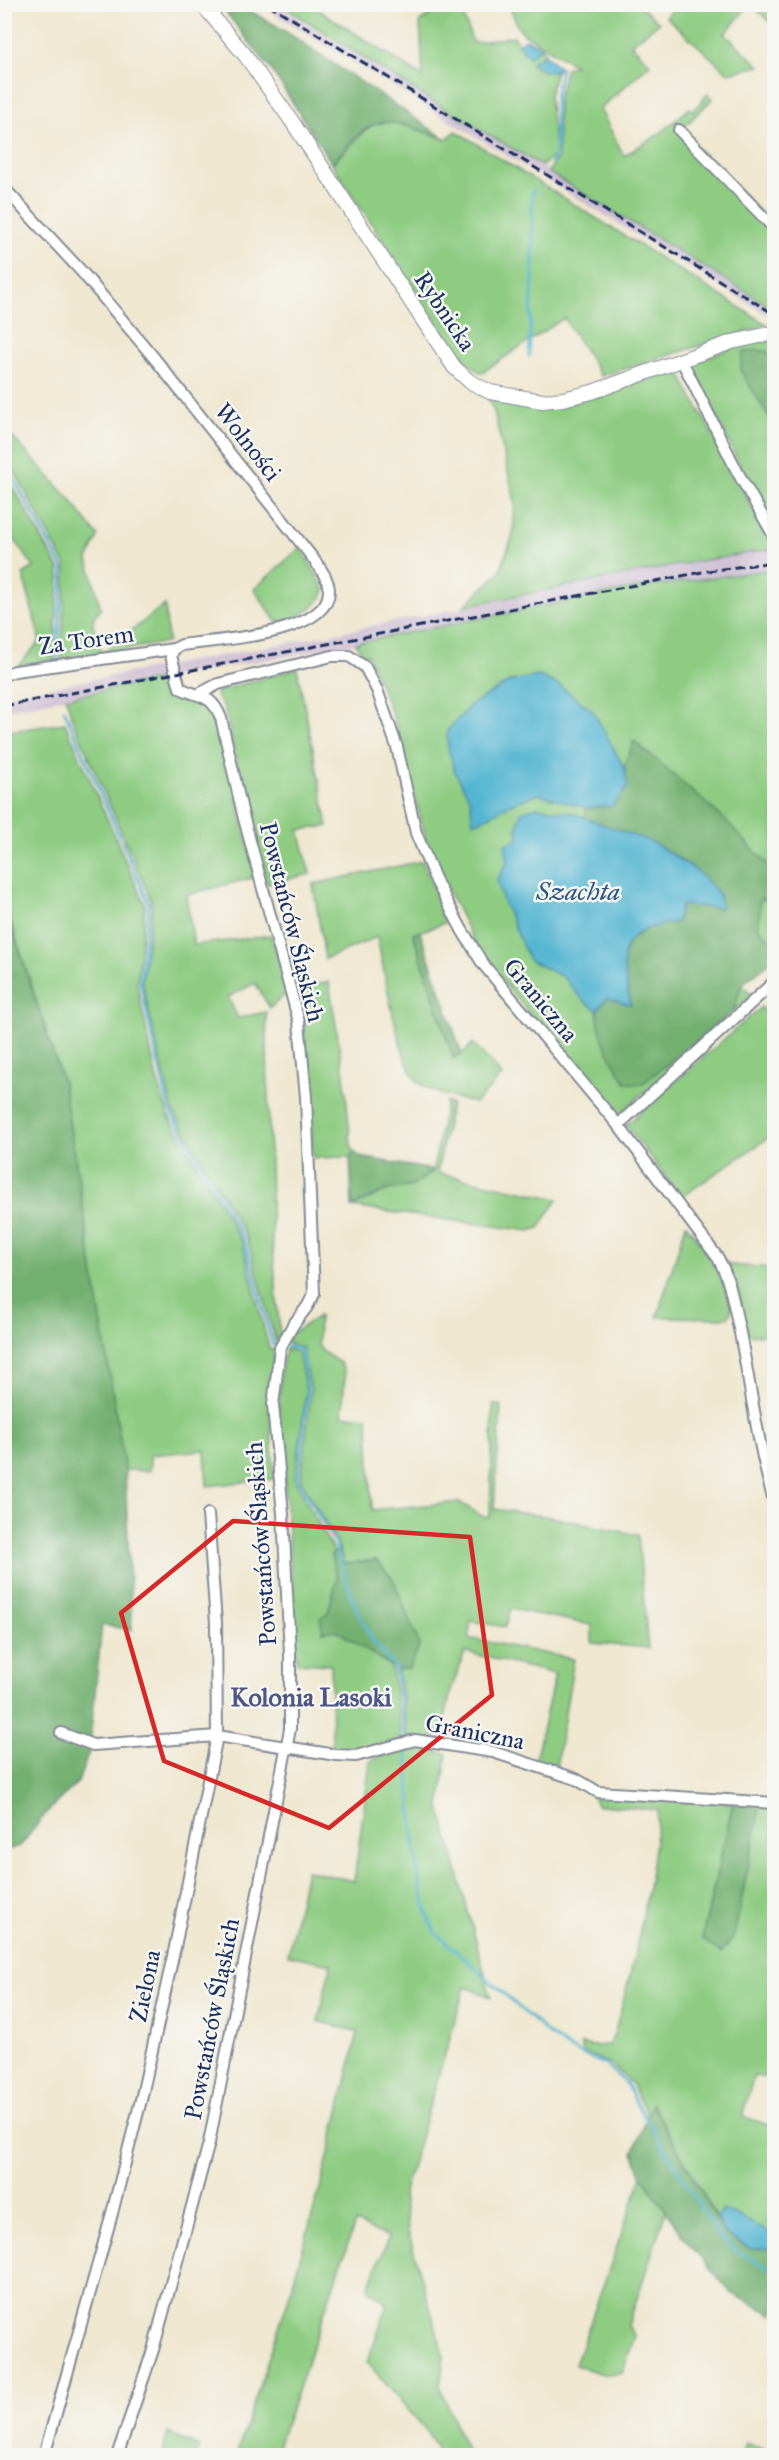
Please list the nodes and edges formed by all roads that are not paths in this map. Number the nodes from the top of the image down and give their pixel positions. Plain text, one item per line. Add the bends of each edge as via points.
1 (202, 4) edge
2 (679, 130) dead end
3 (4, 188) edge
4 (774, 228) edge
5 (774, 333) edge
6 (682, 361) junction
7 (774, 536) edge
8 (172, 652) junction
9 (4, 675) edge
10 (199, 694) junction
11 (774, 981) edge
12 (618, 1125) junction
13 (774, 1501) edge
14 (208, 1515) dead end
15 (61, 1733) dead end
16 (217, 1736) junction
17 (286, 1748) junction
18 (774, 1803) edge
19 (44, 2456) edge
20 (117, 2456) edge

1 - 6 street, Rybnicka via 285,110 453,367 469,381 490,392 563,399
2 - 4 street
3 - 8 street, Wolności via 155,359 327,579 328,597 310,618 271,633 189,644
5 - 6 street, Rybnicka via 732,342
6 - 7 street via 738,474
8 - 9 street, Za Torem
8 - 10 street, Powstańców Śląskich via 180,688
10 - 12 street, Graniczna via 218,684 332,656 349,656 364,667 374,681 397,747 416,833 435,881 462,930 483,964
10 - 17 street, Powstańców Śląskich via 211,699 221,718 252,849 295,1001 306,1097 314,1294 280,1348 273,1405 290,1654 290,1729
11 - 12 street
12 - 13 street, Graniczna via 725,1271
14 - 16 street, Zielona via 216,1623
15 - 16 street, Graniczna via 93,1745
16 - 17 street, Graniczna
16 - 19 street, Zielona via 141,2100
17 - 18 street, Graniczna via 356,1756 415,1740 493,1752 576,1779 598,1792
17 - 20 street, Powstańców Śląskich via 209,2143 153,2350

